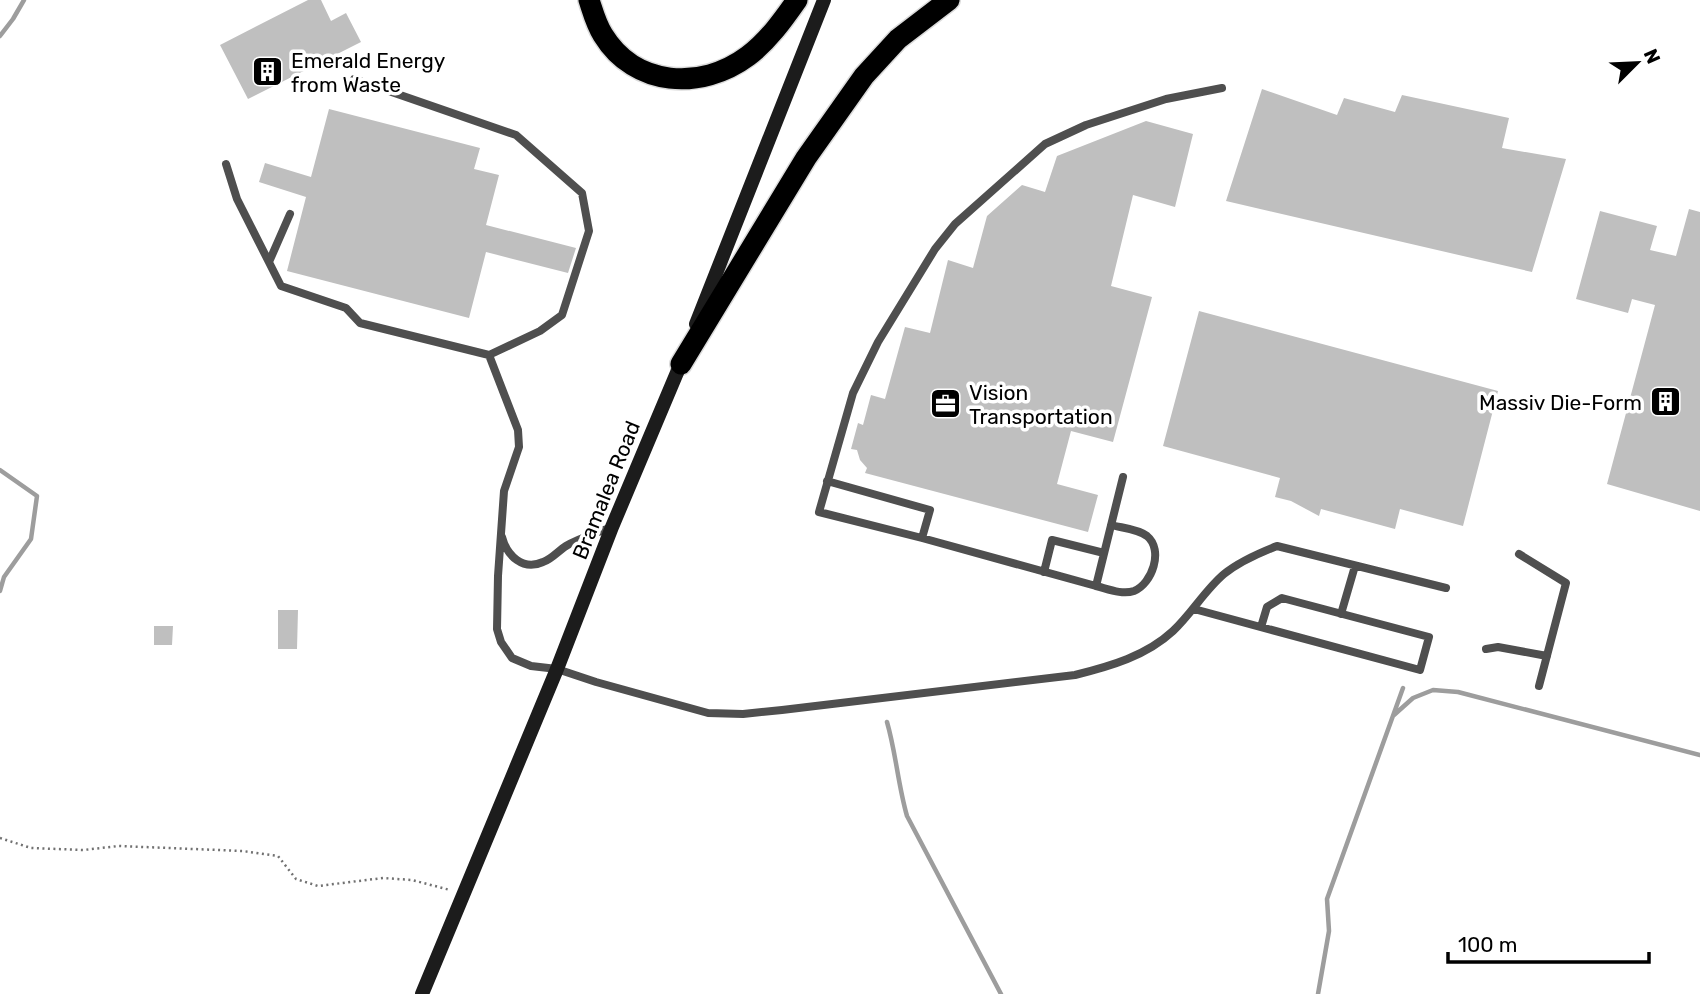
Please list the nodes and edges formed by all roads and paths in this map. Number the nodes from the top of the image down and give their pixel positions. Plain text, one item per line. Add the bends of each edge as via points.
1 (589, 0) edge
2 (797, 0) edge
3 (824, 0) edge
4 (949, 0) edge
5 (354, 79) dead end
6 (1222, 88) dead end
7 (226, 164) dead end
8 (290, 214) dead end
9 (269, 262) junction
10 (489, 355) junction
11 (681, 364) junction
12 (1124, 477) dead end
13 (827, 481) junction
14 (1111, 525) junction
15 (612, 527) junction
16 (501, 528) junction
17 (922, 538) junction
18 (1104, 553) junction
19 (1518, 554) dead end
20 (1355, 566) junction
21 (1044, 572) junction
22 (1096, 586) junction
23 (1446, 588) dead end
24 (1194, 609) junction
25 (1341, 614) junction
26 (1261, 627) junction
27 (1486, 649) dead end
28 (1547, 656) junction
29 (557, 669) junction
30 (1539, 686) dead end
31 (0, 838) edge
32 (464, 893) junction
33 (422, 994) edge

1 - 2 highway via 602,34 614,51 637,69 692,79 747,58
3 - 11 main road, Bramalea Road
4 - 11 highway via 898,39 864,76 806,158
5 - 10 lane via 516,135 582,193 589,231 562,315
6 - 13 lane via 1166,99 1086,125 1045,144 955,224 935,248 878,342 853,393
7 - 9 lane via 237,198
8 - 9 lane
9 - 10 lane via 281,286 346,308 360,323
10 - 16 lane via 520,438 504,491
11 - 15 main road, Bramalea Road
12 - 14 lane
13 - 17 lane via 930,509
13 - 17 lane via 819,512
14 - 18 lane
14 - 22 lane via 1145,534 1156,554 1153,568 1135,590 1118,592
15 - 16 lane via 566,546 536,565 510,555
15 - 29 main road, Bramalea Road
16 - 29 lane via 497,629 501,642 512,658
17 - 21 lane
18 - 21 lane via 1052,540
18 - 22 lane
19 - 28 lane via 1566,583
20 - 23 lane
20 - 24 lane via 1278,546 1224,574
20 - 25 lane
21 - 22 lane
24 - 26 lane
24 - 29 lane via 1151,647 1122,663 1075,675 743,714 708,713
25 - 26 lane via 1282,598 1267,607
25 - 26 lane via 1429,637 1420,670
27 - 28 lane
28 - 30 lane
29 - 32 main road, Bramalea Road
31 - 32 path via 31,848 243,850 278,856 296,880 318,886 383,878
32 - 33 main road, Bramalea Road

